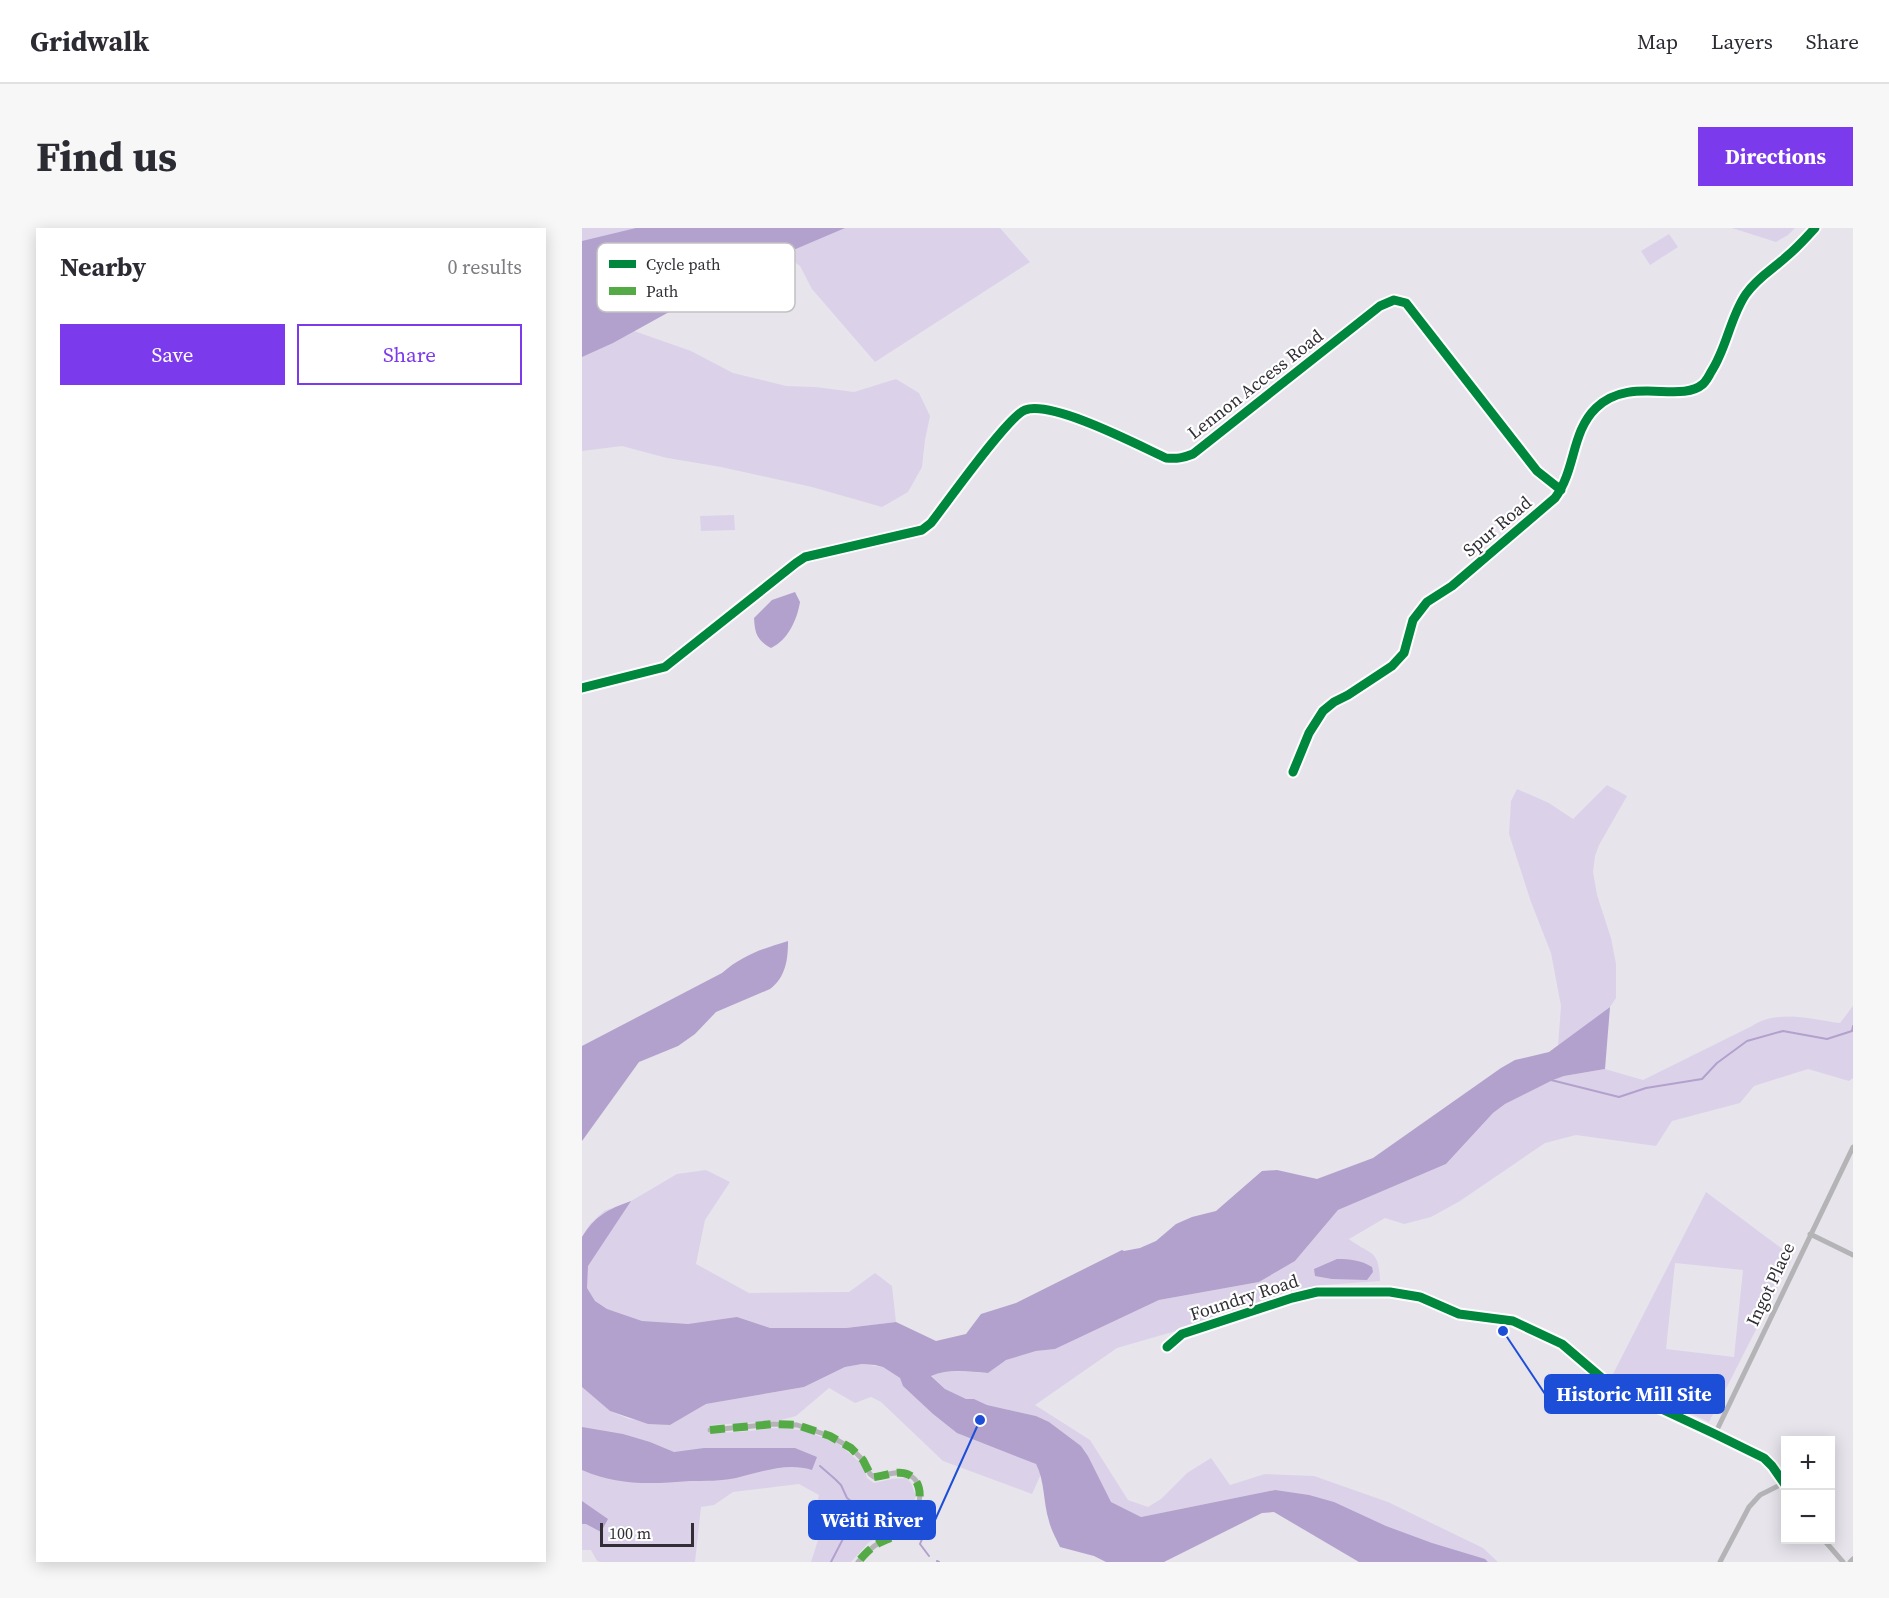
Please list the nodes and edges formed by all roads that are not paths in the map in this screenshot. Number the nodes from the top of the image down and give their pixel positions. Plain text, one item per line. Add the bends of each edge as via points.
1 (1815, 228) edge
2 (1561, 490) junction
3 (582, 688) edge
4 (1293, 772) dead end
5 (1853, 1147) edge
6 (1810, 1234) junction
7 (1853, 1255) edge
8 (1167, 1347) dead end
9 (710, 1430) dead end
10 (1715, 1434) junction
11 (1781, 1478) edge
12 (1781, 1486) edge
13 (1828, 1544) edge
14 (858, 1562) edge
15 (1720, 1562) edge
16 (1843, 1562) edge

1 - 2 street, Spur Road via 1762,274 1745,295 1722,352 1703,384 1688,391 1622,392 1594,409 1578,434
2 - 3 street, Lennon Access Road via 1537,471 1406,303 1394,300 1380,306 1185,457 1167,458 1050,410 1026,409 1014,417 922,530 805,557 665,667
2 - 4 street, Spur Road via 1452,586 1427,602 1413,620 1404,653 1392,666 1323,711
5 - 6 street, Ingot Place
6 - 7 street
6 - 10 street, Ingot Place
8 - 10 street, Foundry Road via 1182,1334 1317,1292 1404,1293 1459,1314 1513,1321 1562,1344 1610,1385
9 - 14 street via 797,1425 851,1448 874,1477 905,1472 912,1477 920,1499 908,1528 876,1544
10 - 11 street, Foundry Road via 1764,1458
12 - 15 street via 1760,1495 1749,1507
13 - 16 street

